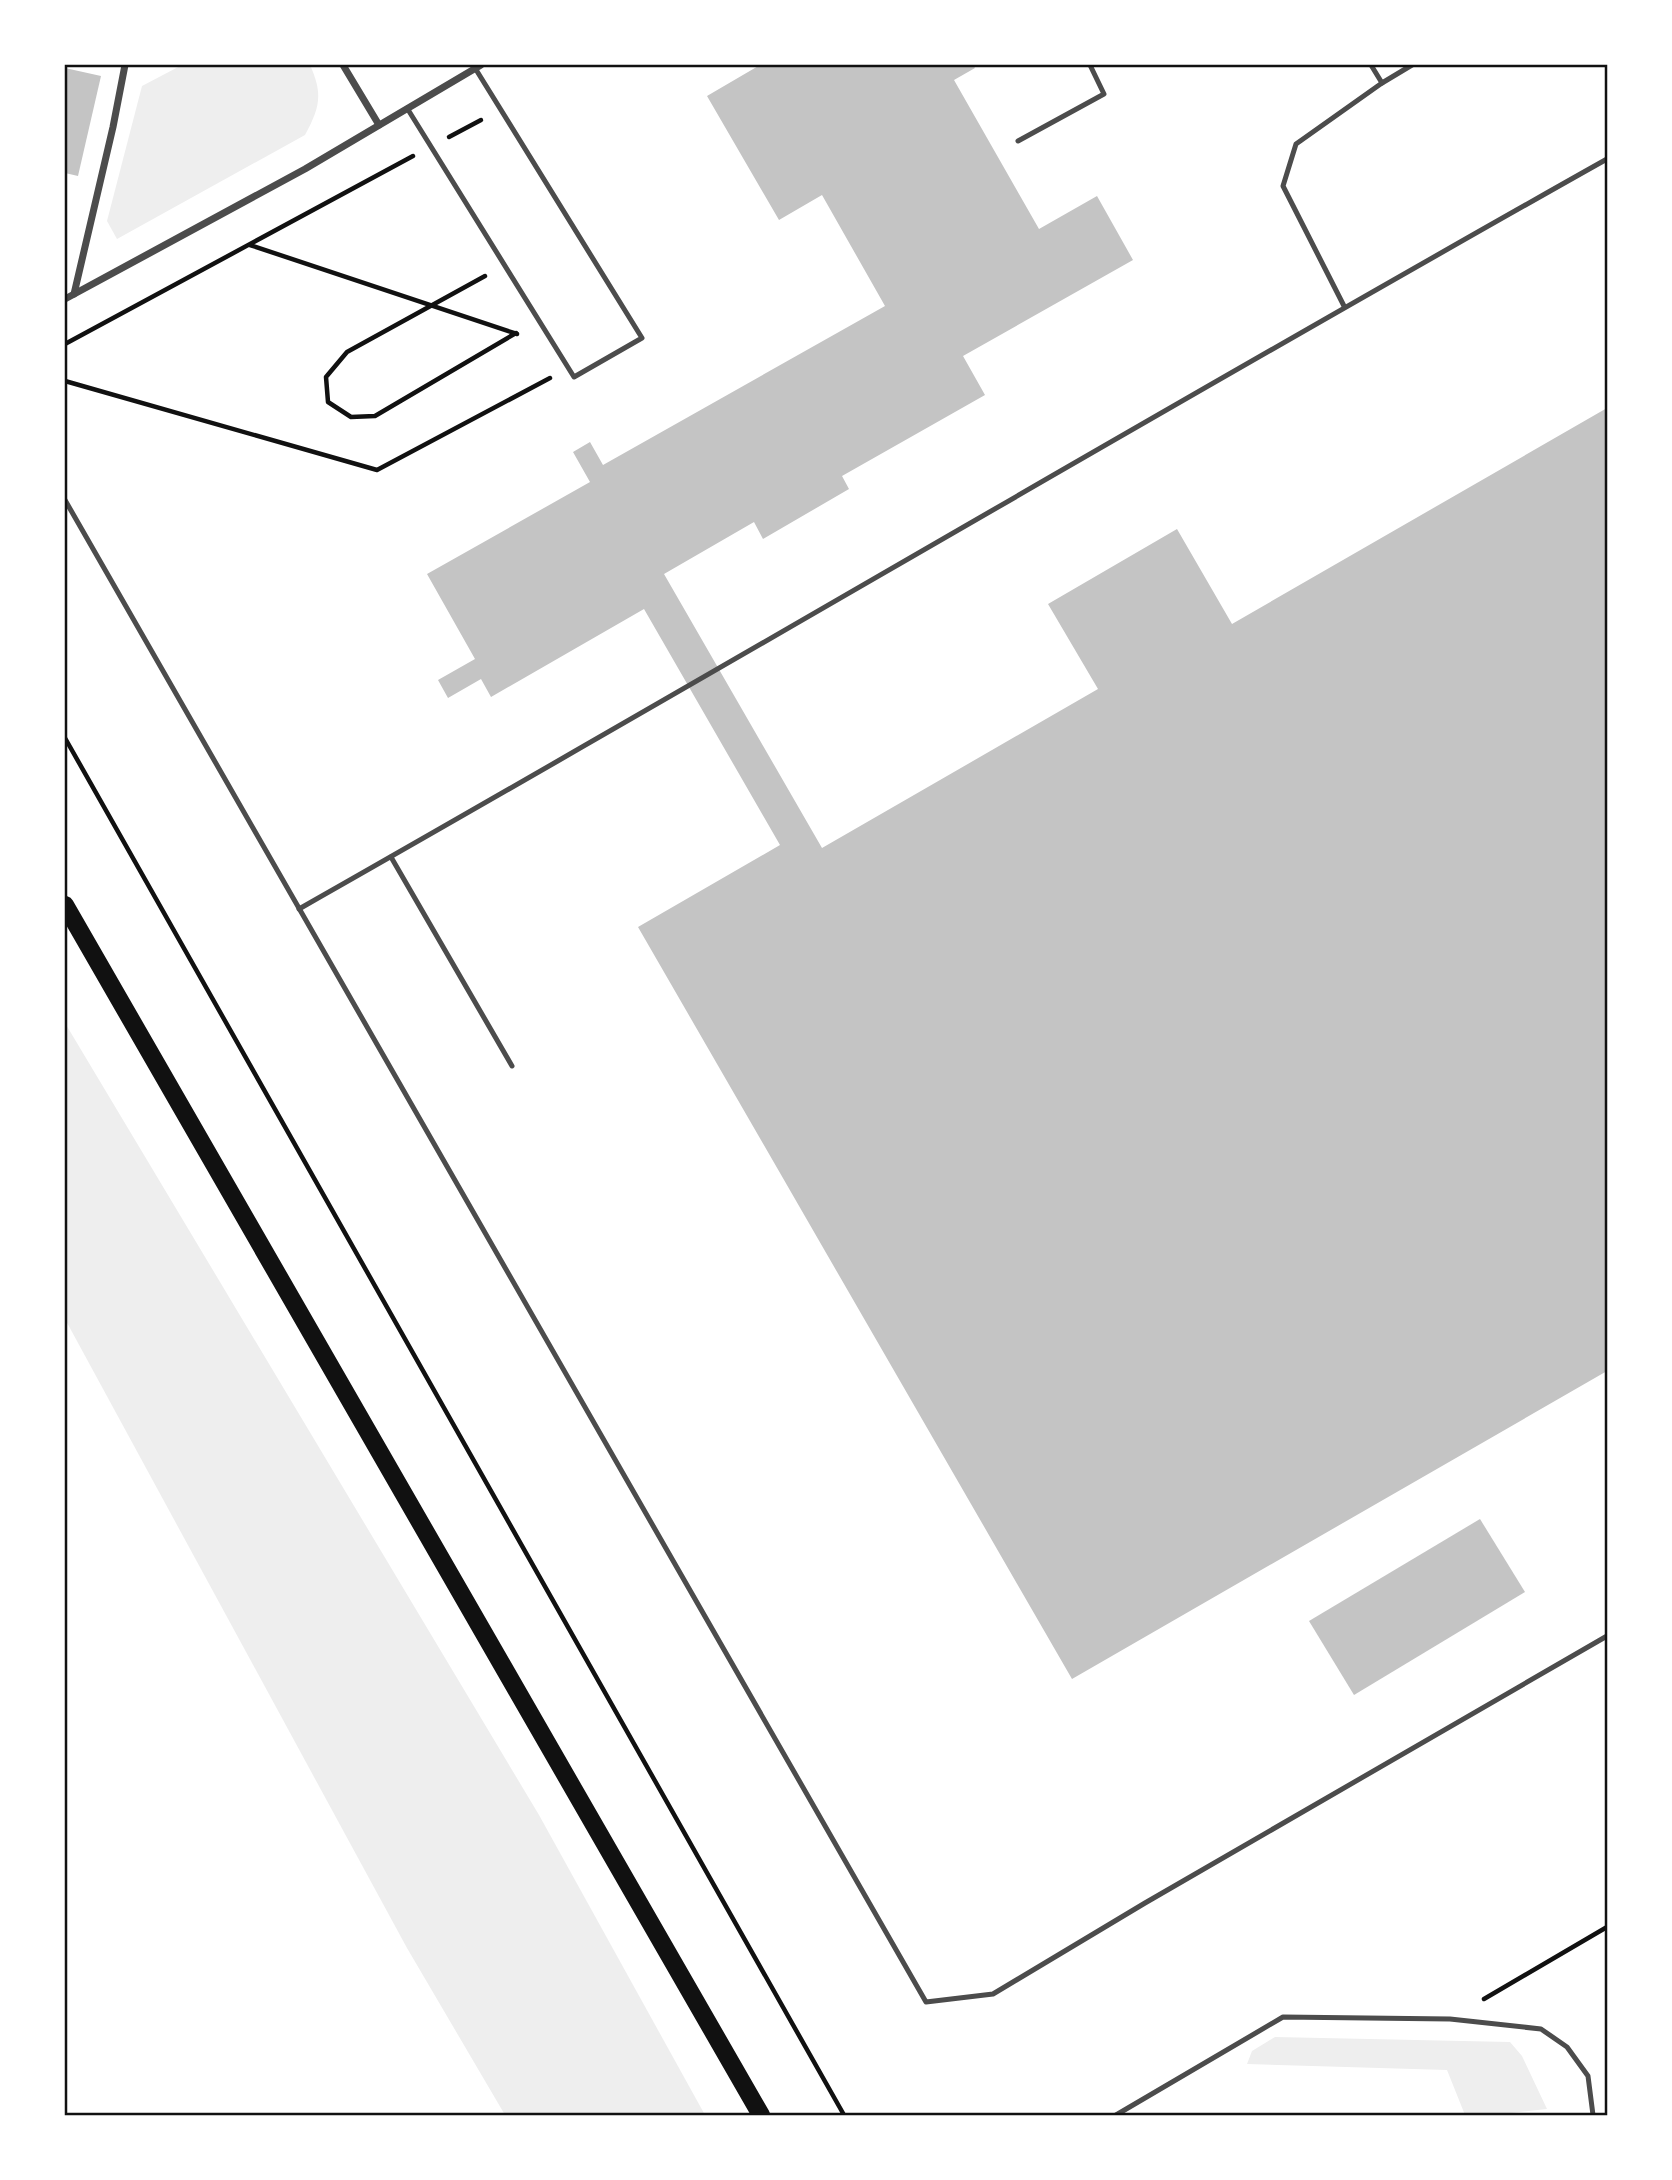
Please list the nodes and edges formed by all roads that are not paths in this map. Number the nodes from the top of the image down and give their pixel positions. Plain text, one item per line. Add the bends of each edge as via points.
1 (125, 65) edge
2 (343, 65) edge
3 (1090, 65) edge
4 (1371, 65) edge
5 (1412, 65) edge
6 (478, 66) edge
7 (1382, 83) junction
8 (407, 108) junction
9 (379, 125) junction
10 (1018, 141) dead end
11 (1607, 159) edge
12 (74, 294) junction
13 (65, 299) edge
14 (1344, 306) junction
15 (65, 499) edge
16 (390, 857) junction
17 (65, 905) edge
18 (299, 909) junction
19 (512, 1066) dead end
20 (1607, 1636) edge
21 (761, 2115) edge
22 (1116, 2115) edge
23 (1593, 2115) edge

1 - 12 street
2 - 9 street
3 - 10 lane via 1104,94
4 - 7 lane
5 - 7 lane
6 - 8 street
6 - 8 lane via 500,110 642,338 574,377
7 - 14 lane via 1296,144 1283,186
8 - 9 street
9 - 12 street
11 - 14 lane
12 - 13 street
14 - 16 lane
15 - 18 lane
16 - 18 lane
16 - 19 lane
17 - 21 main road
18 - 20 lane via 926,2002 993,1994
22 - 23 lane via 1283,2017 1450,2019 1541,2029 1567,2047 1588,2076

